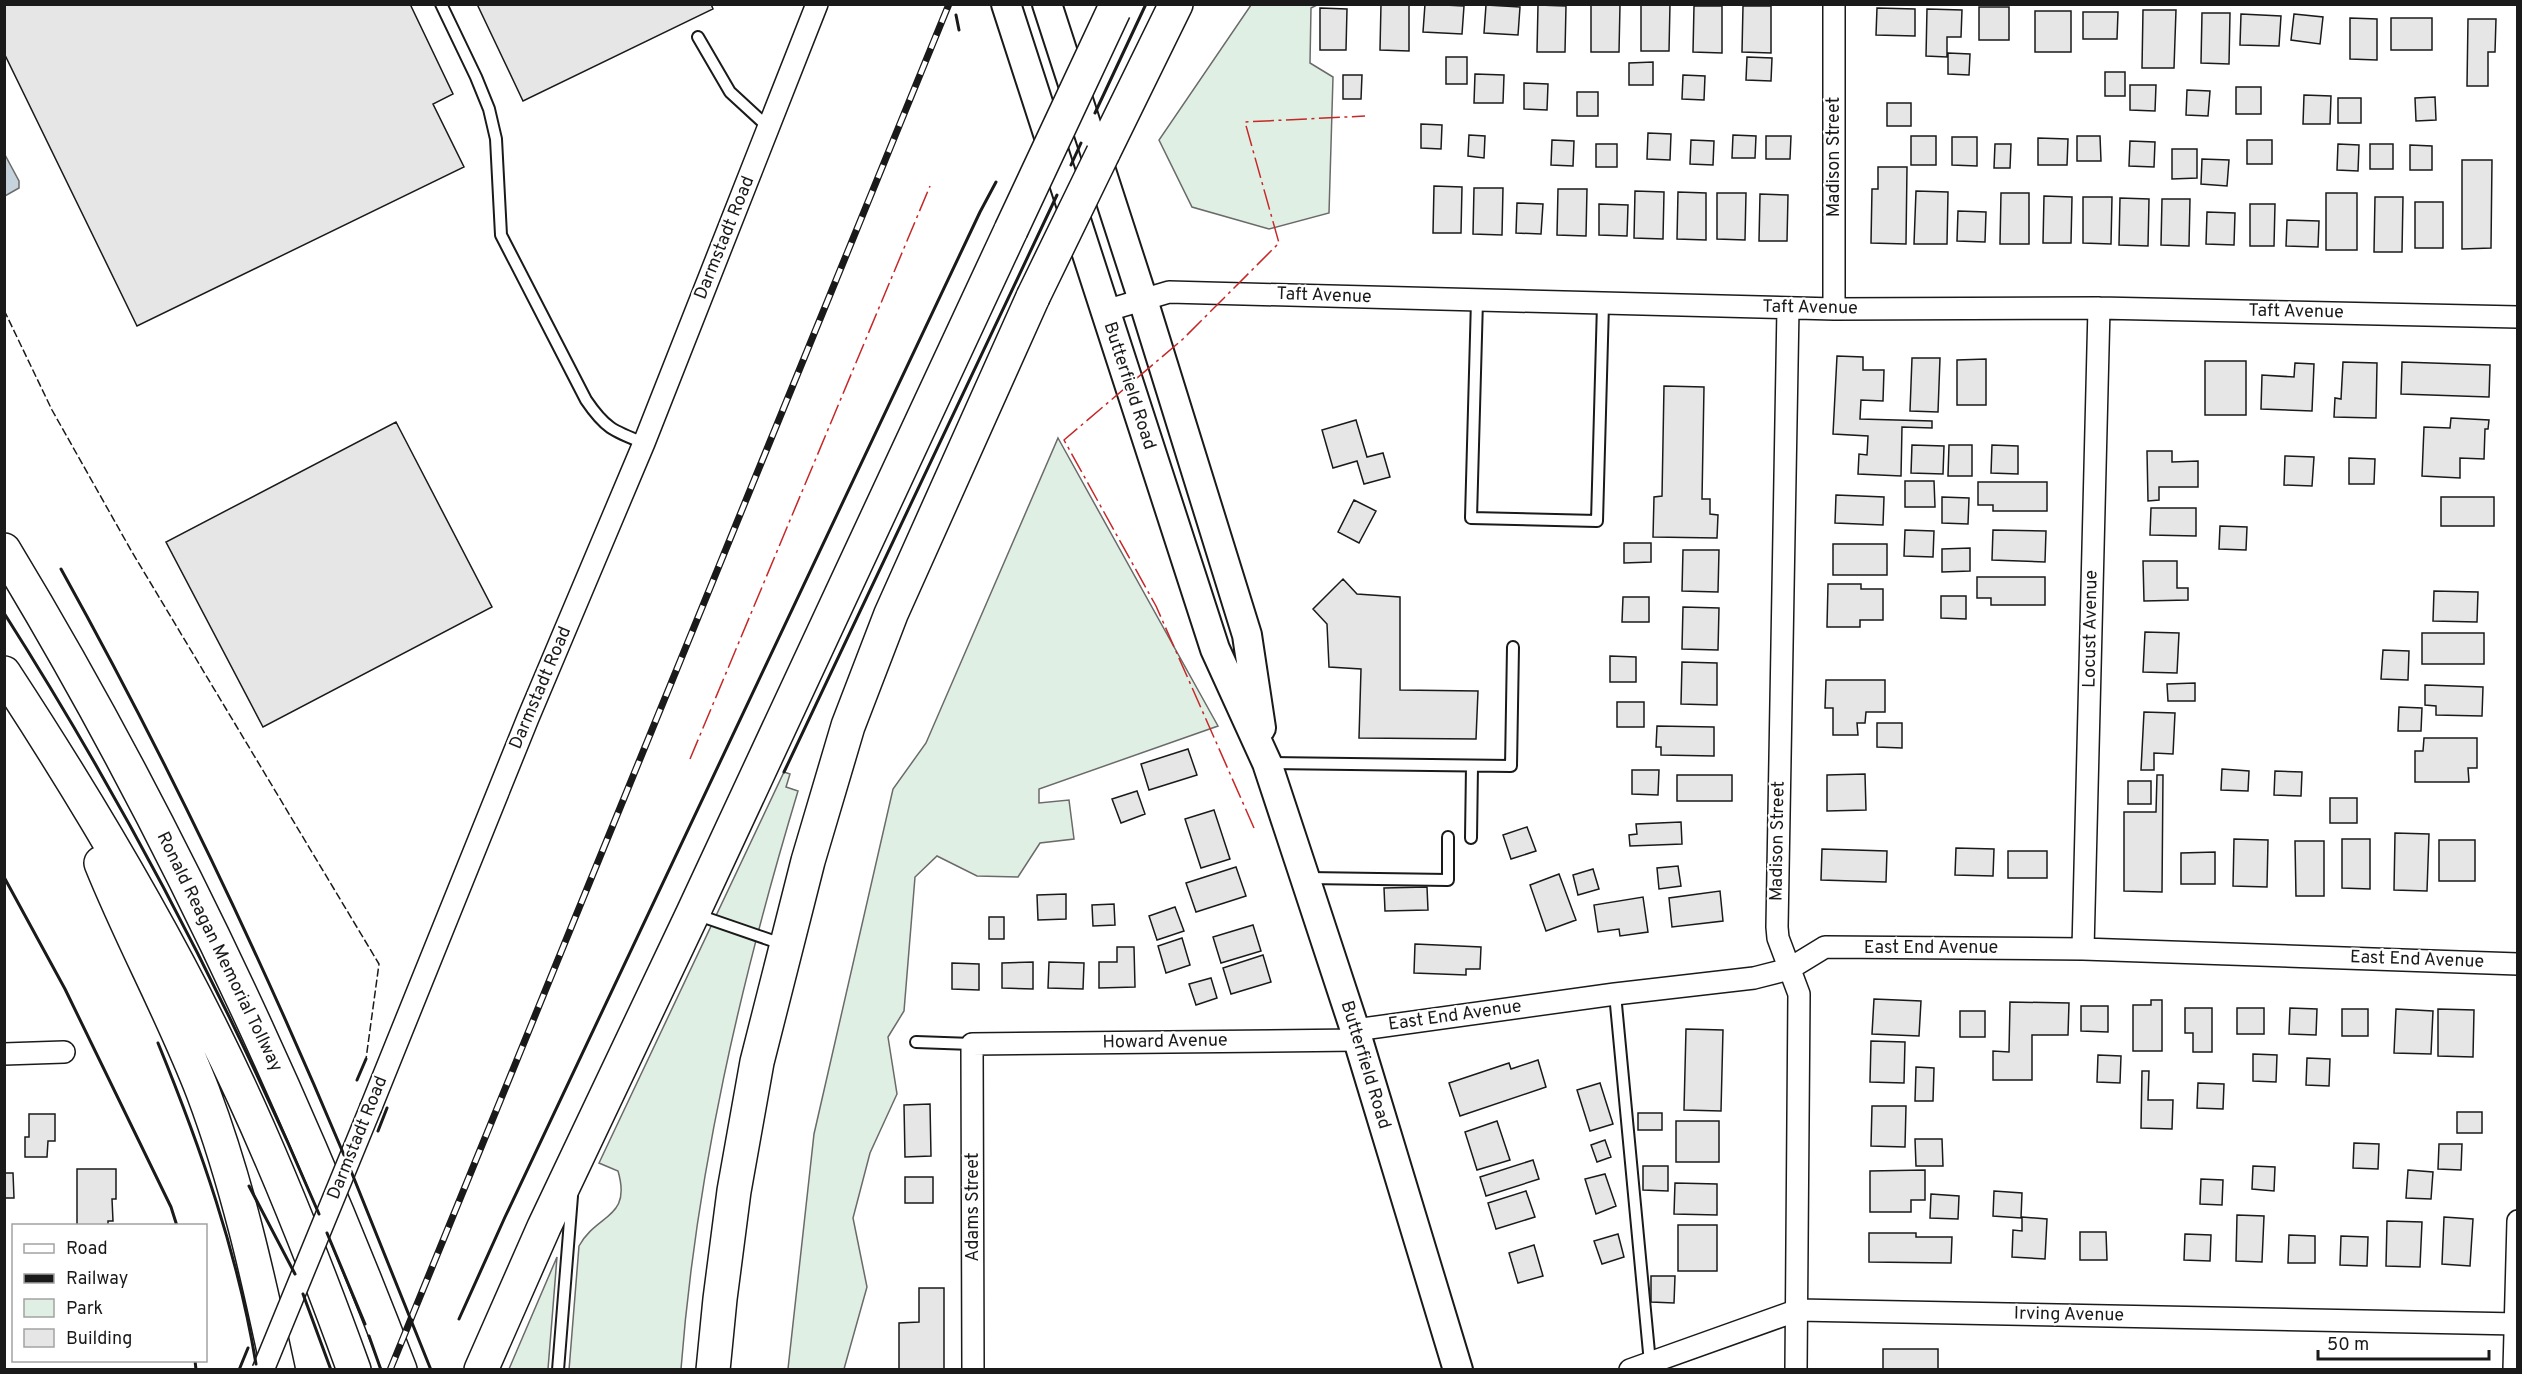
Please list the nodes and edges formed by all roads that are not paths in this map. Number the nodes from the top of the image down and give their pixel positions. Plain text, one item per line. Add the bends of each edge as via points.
1 (441, 4) edge
2 (817, 4) edge
3 (1006, 4) edge
4 (1047, 4) edge
5 (1176, 4) edge
6 (1834, 4) edge
7 (1116, 7) edge
8 (698, 37) dead end
9 (768, 128) junction
10 (1143, 300) junction
11 (1477, 300) junction
12 (1603, 303) junction
13 (1788, 308) junction
14 (1834, 309) junction
15 (2099, 309) junction
16 (1105, 311) junction
17 (2517, 317) edge
18 (644, 443) junction
19 (4, 550) edge
20 (1513, 647) dead end
21 (4, 673) edge
22 (56, 753) junction
23 (1266, 763) junction
24 (1472, 766) junction
25 (1448, 837) dead end
26 (1471, 838) dead end
27 (1305, 878) junction
28 (693, 913) junction
29 (785, 945) junction
30 (2083, 949) junction
31 (2517, 964) edge
32 (1790, 969) junction
33 (1615, 994) junction
34 (1356, 1035) junction
35 (915, 1042) dead end
36 (972, 1044) junction
37 (64, 1052) dead end
38 (4, 1054) edge
39 (574, 1162) junction
40 (2517, 1221) edge
41 (1798, 1310) junction
42 (2516, 1324) edge
43 (1640, 1366) edge
44 (262, 1370) edge
45 (278, 1370) edge
46 (354, 1370) edge
47 (400, 1370) edge
48 (481, 1370) edge
49 (558, 1370) edge
50 (713, 1370) edge
51 (973, 1370) edge
52 (1458, 1370) edge
53 (1796, 1370) edge
54 (2514, 1370) edge

1 - 18 lane via 489,109 496,139 501,235 591,408 602,423
2 - 9 street, Darmstadt Road
3 - 16 main road, Butterfield Road
4 - 10 main road, Butterfield Road
5 - 29 highway, bridge via 1033,297 923,540 844,738
6 - 14 street, Madison Street
7 - 28 highway, bridge
8 - 9 lane via 730,93
9 - 18 street, Darmstadt Road
10 - 11 street, Taft Avenue via 1169,292
10 - 16 street, Taft Avenue
10 - 23 main road, Butterfield Road via 1247,635
11 - 12 street, Taft Avenue
11 - 12 lane via 1471,518 1533,520 1597,521
12 - 13 street, Taft Avenue
13 - 14 street, Taft Avenue
13 - 32 street, Madison Street via 1777,927
14 - 15 street, Taft Avenue
15 - 17 street, Taft Avenue
15 - 30 street, Locust Avenue
16 - 23 main road, Butterfield Road via 1215,649
18 - 44 street, Darmstadt Road, bridge
19 - 47 highway, Ronald Reagan Memorial Tollway via 138,784 221,951 314,1154
20 - 24 lane via 1511,766
21 - 22 highway
22 - 45 highway via 203,1093 240,1212
22 - 46 highway via 129,873 213,1031 305,1238
23 - 24 lane
23 - 27 main road, Butterfield Road
24 - 26 lane
25 - 27 lane via 1448,880
27 - 34 main road, Butterfield Road
28 - 29 lane
28 - 39 highway
29 - 50 highway via 757,1062 734,1191
30 - 31 street, East End Avenue
30 - 32 street, East End Avenue via 1825,947
32 - 33 street, East End Avenue via 1754,978
32 - 41 street, Madison Street via 1799,994
33 - 34 street, East End Avenue
33 - 43 lane
34 - 36 street, Howard Avenue
34 - 52 main road, Butterfield Road
35 - 36 lane
36 - 51 street, Adams Street
37 - 38 street
39 - 48 highway
39 - 49 lane
40 - 42 street
41 - 42 street, Irving Avenue
41 - 43 street, Irving Avenue
41 - 53 street, Madison Street
42 - 54 street

